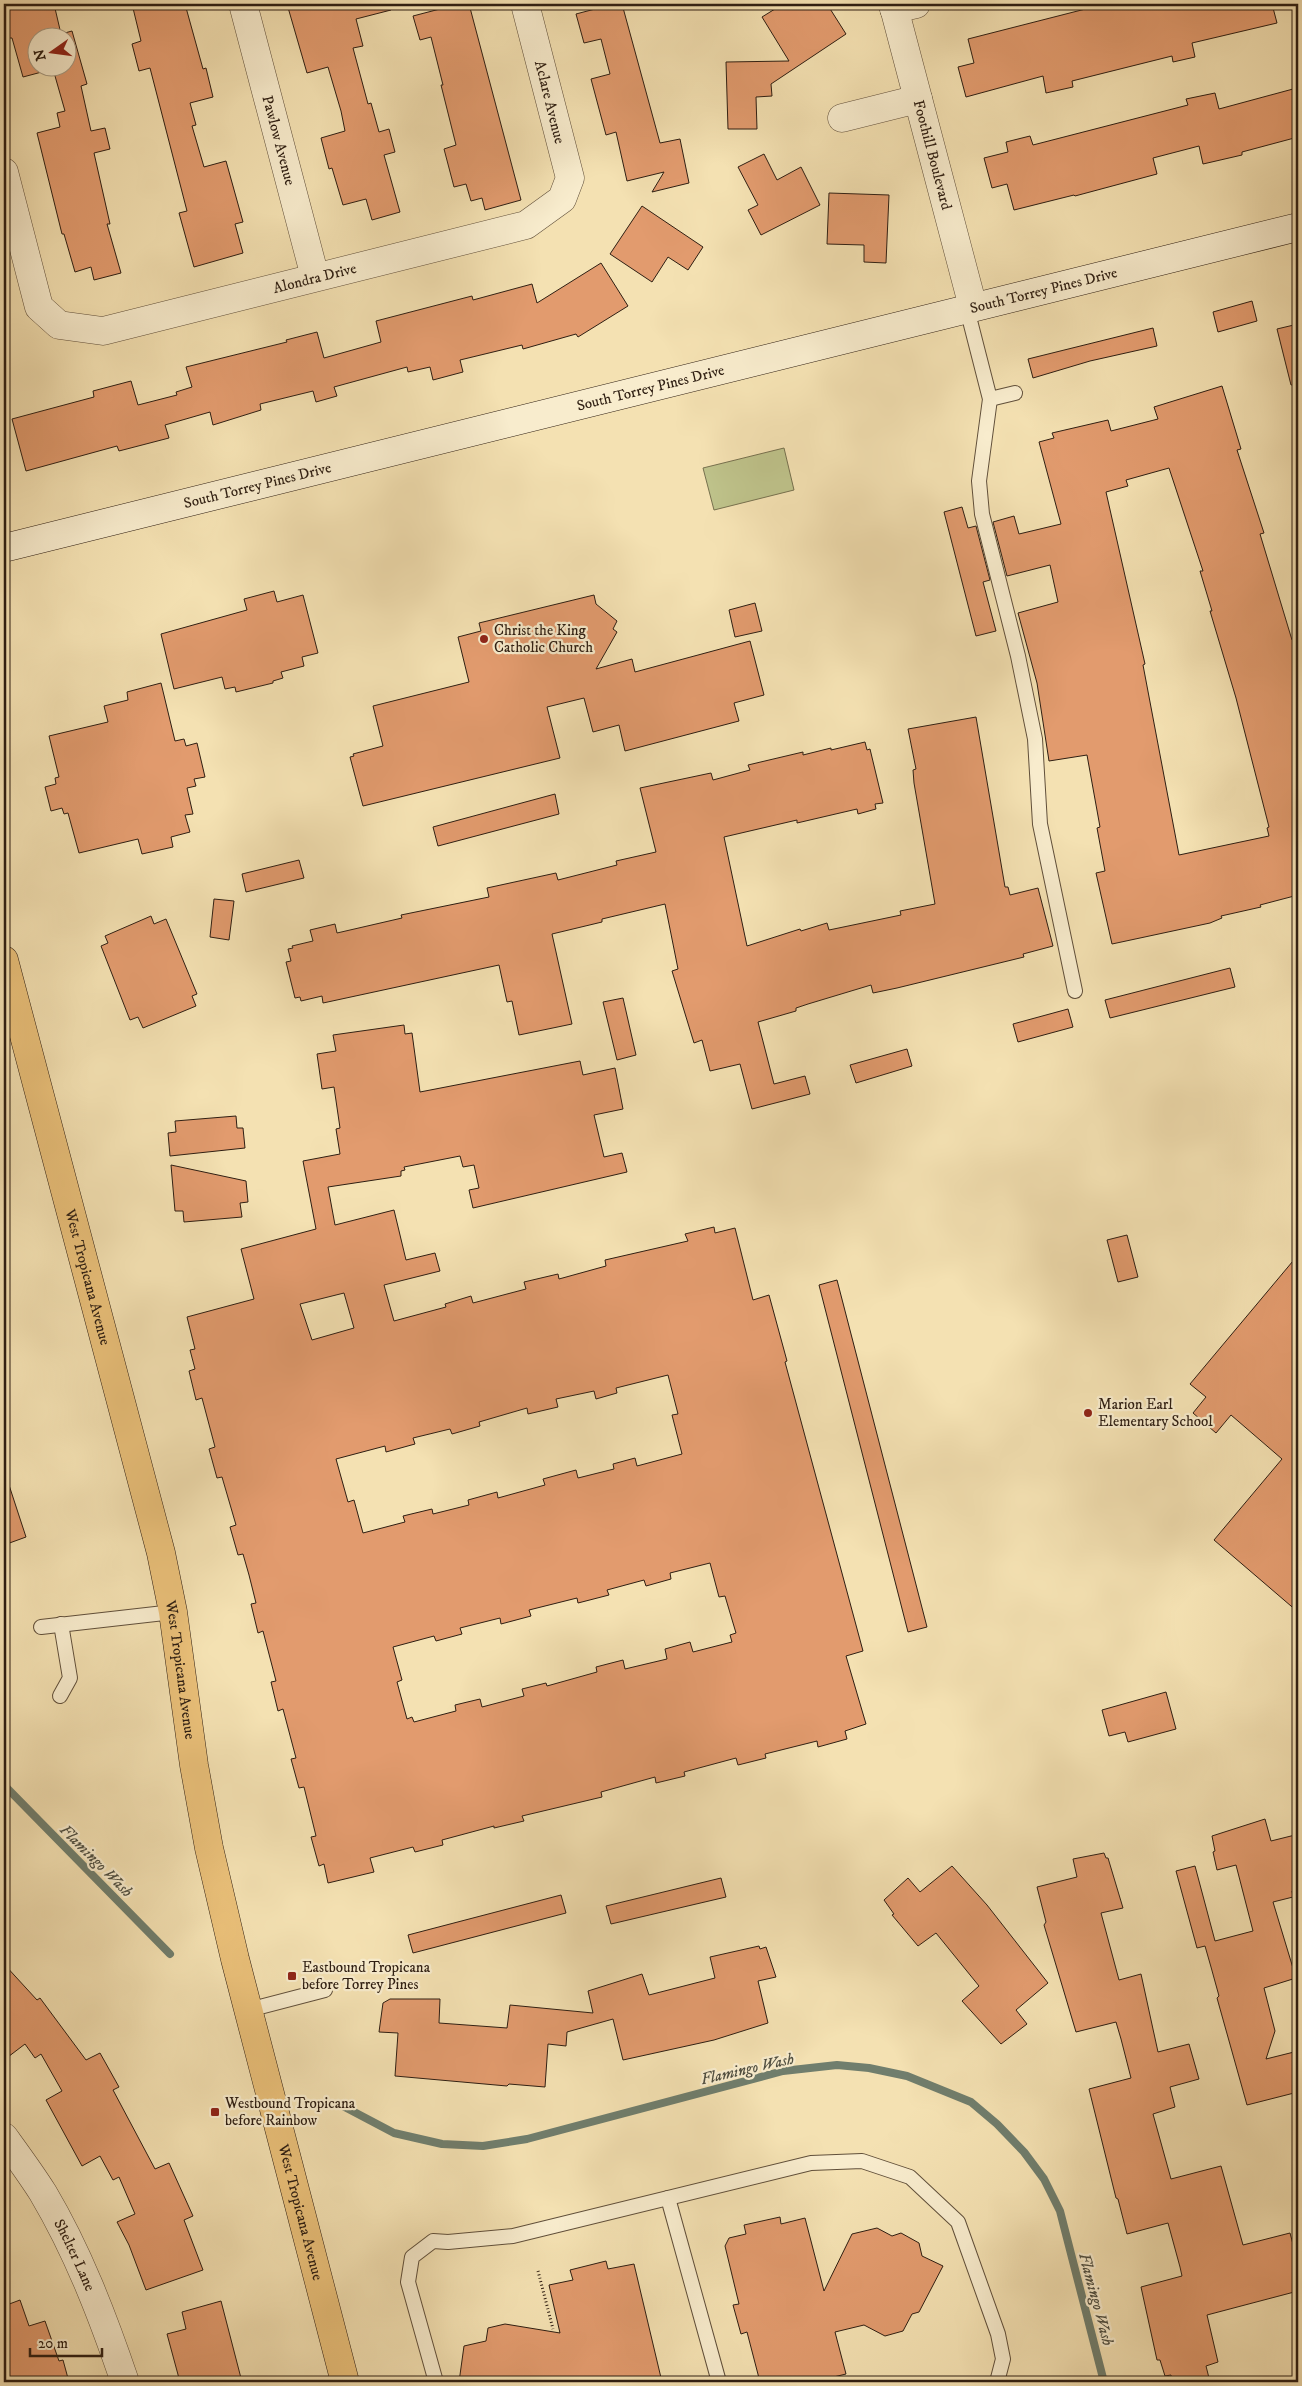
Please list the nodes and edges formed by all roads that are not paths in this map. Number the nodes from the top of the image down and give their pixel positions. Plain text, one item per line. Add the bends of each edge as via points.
1 (243, 4) edge
2 (525, 4) edge
3 (901, 6) edge
4 (918, 99) junction
5 (842, 118) dead end
6 (4, 172) edge
7 (562, 199) joint
8 (1298, 227) edge
9 (315, 278) junction
10 (970, 308) junction
11 (1015, 393) dead end
12 (990, 399) junction
13 (4, 548) edge
14 (4, 960) edge
15 (1075, 991) dead end
16 (173, 1612) junction
17 (61, 1624) junction
18 (41, 1627) dead end
19 (60, 1696) dead end
20 (325, 1990) dead end
21 (248, 2010) junction
22 (4, 2137) edge
23 (668, 2198) junction
24 (125, 2382) edge
25 (345, 2382) edge
26 (436, 2382) edge
27 (718, 2382) edge
28 (997, 2382) edge

1 - 9 street, Pawlow Avenue
2 - 7 street, Aclare Avenue via 570,178
3 - 4 street, Foothill Boulevard
4 - 5 street
4 - 10 street, Foothill Boulevard
6 - 9 street, Alondra Drive via 39,307 59,325 103,331
7 - 9 street, Alondra Drive via 526,225
8 - 10 street, South Torrey Pines Drive
10 - 12 lane
10 - 13 street, South Torrey Pines Drive
11 - 12 lane
12 - 15 lane via 979,481 982,514 1035,739 1040,824
14 - 16 main road, West Tropicana Avenue via 161,1552
16 - 17 lane
16 - 21 main road, West Tropicana Avenue via 209,1848
17 - 18 lane
17 - 19 lane via 70,1678
20 - 21 lane
21 - 25 main road, West Tropicana Avenue
22 - 24 street, Shelter Lane via 43,2194 74,2254 105,2324
23 - 26 lane via 513,2236 433,2241 412,2257 408,2282
23 - 27 lane
23 - 28 lane via 811,2163 862,2161 910,2177 958,2222 998,2334 1003,2359

